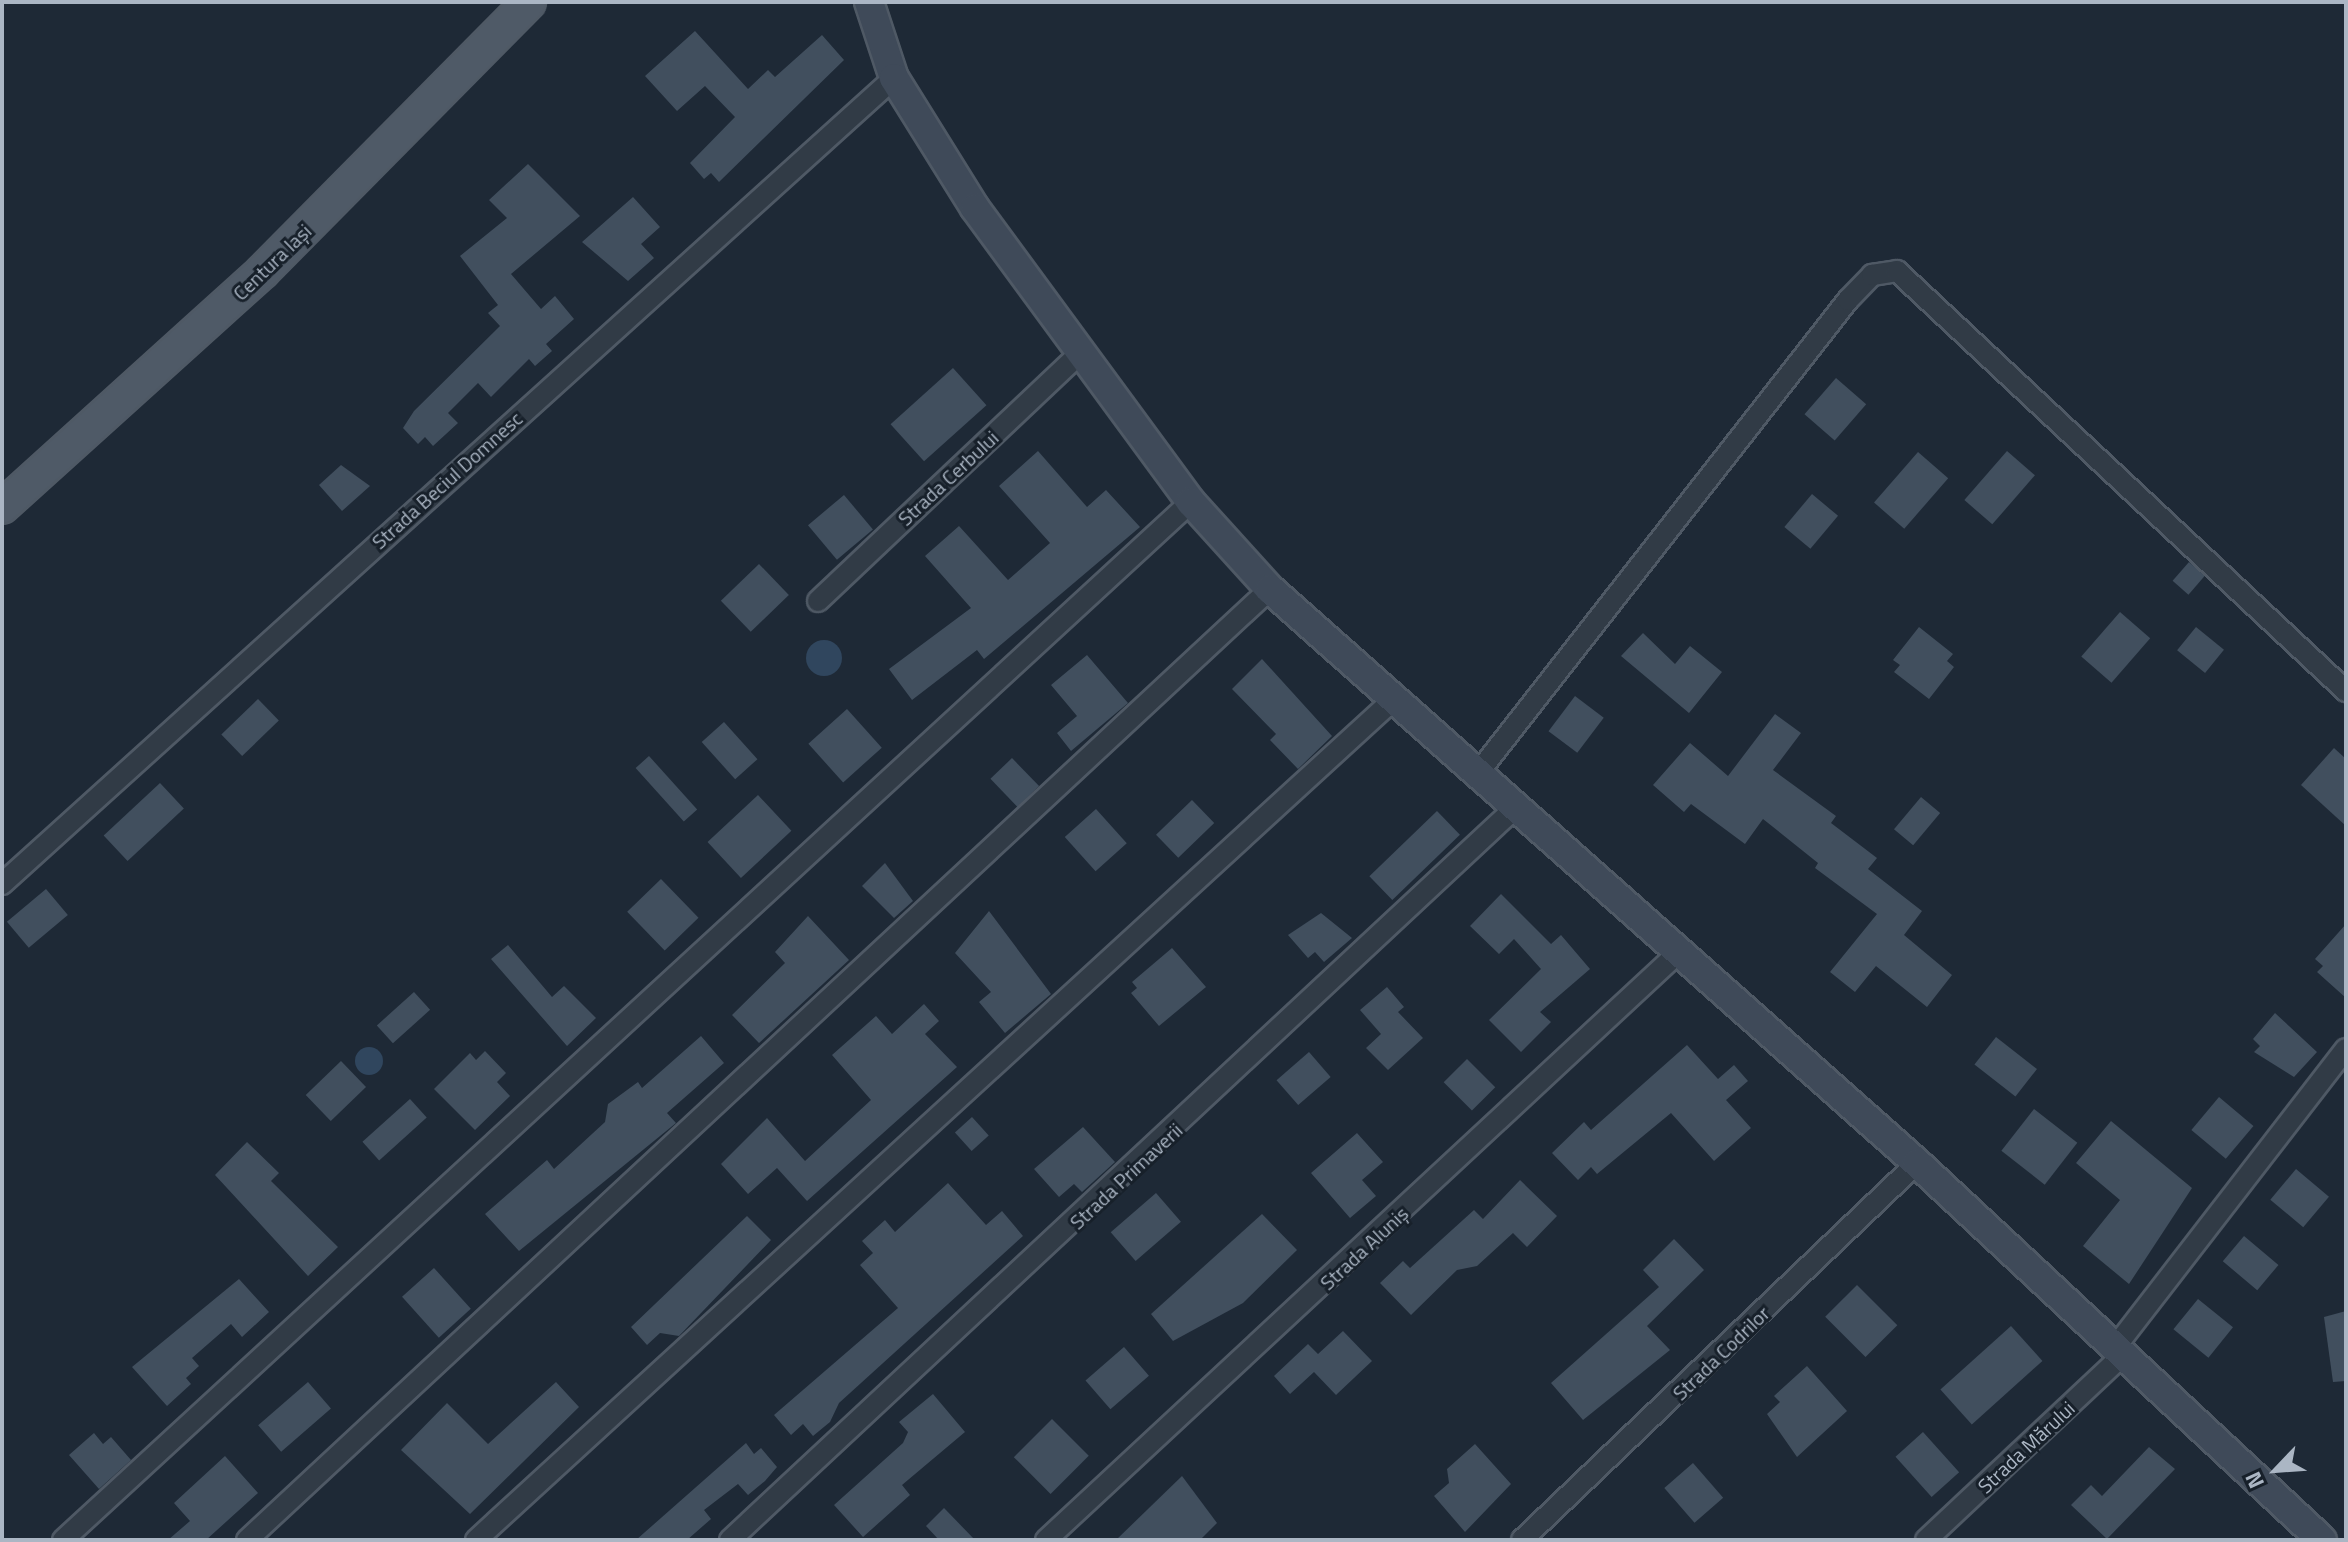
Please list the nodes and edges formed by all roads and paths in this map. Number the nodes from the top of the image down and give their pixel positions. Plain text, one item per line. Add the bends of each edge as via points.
1 (529, 2) edge
2 (869, 2) edge
3 (894, 78) junction
4 (1078, 355) junction
5 (1191, 502) junction
6 (2, 507) edge
7 (1270, 589) junction
8 (818, 601) dead end
9 (2346, 691) edge
10 (1392, 701) junction
11 (1478, 773) junction
12 (1517, 806) junction
13 (2, 884) edge
14 (1679, 952) junction
15 (2346, 1049) edge
16 (1917, 1163) junction
17 (2121, 1349) junction
18 (63, 1540) edge
19 (247, 1540) edge
20 (476, 1540) edge
21 (730, 1540) edge
22 (1046, 1540) edge
23 (1522, 1540) edge
24 (1926, 1540) edge
25 (2321, 1540) edge

1 - 6 main road, Centura Iași via 263,271
2 - 3 main road
3 - 4 main road
3 - 13 street, Strada Beciul Domnesc
4 - 5 main road
4 - 8 street, Strada Cerbului
5 - 7 main road
5 - 18 street via 535,1113
7 - 10 main road
7 - 19 street
9 - 11 street via 1897,271 1872,275 1848,300
10 - 11 main road
10 - 20 street
11 - 12 main road
12 - 14 main road
12 - 21 street, Strada Primaverii
14 - 16 main road
14 - 22 street, Strada Aluniș
15 - 17 street, Strada Mărului
16 - 17 main road
16 - 23 street, Strada Codrilor
17 - 24 street, Strada Mărului
17 - 25 main road

